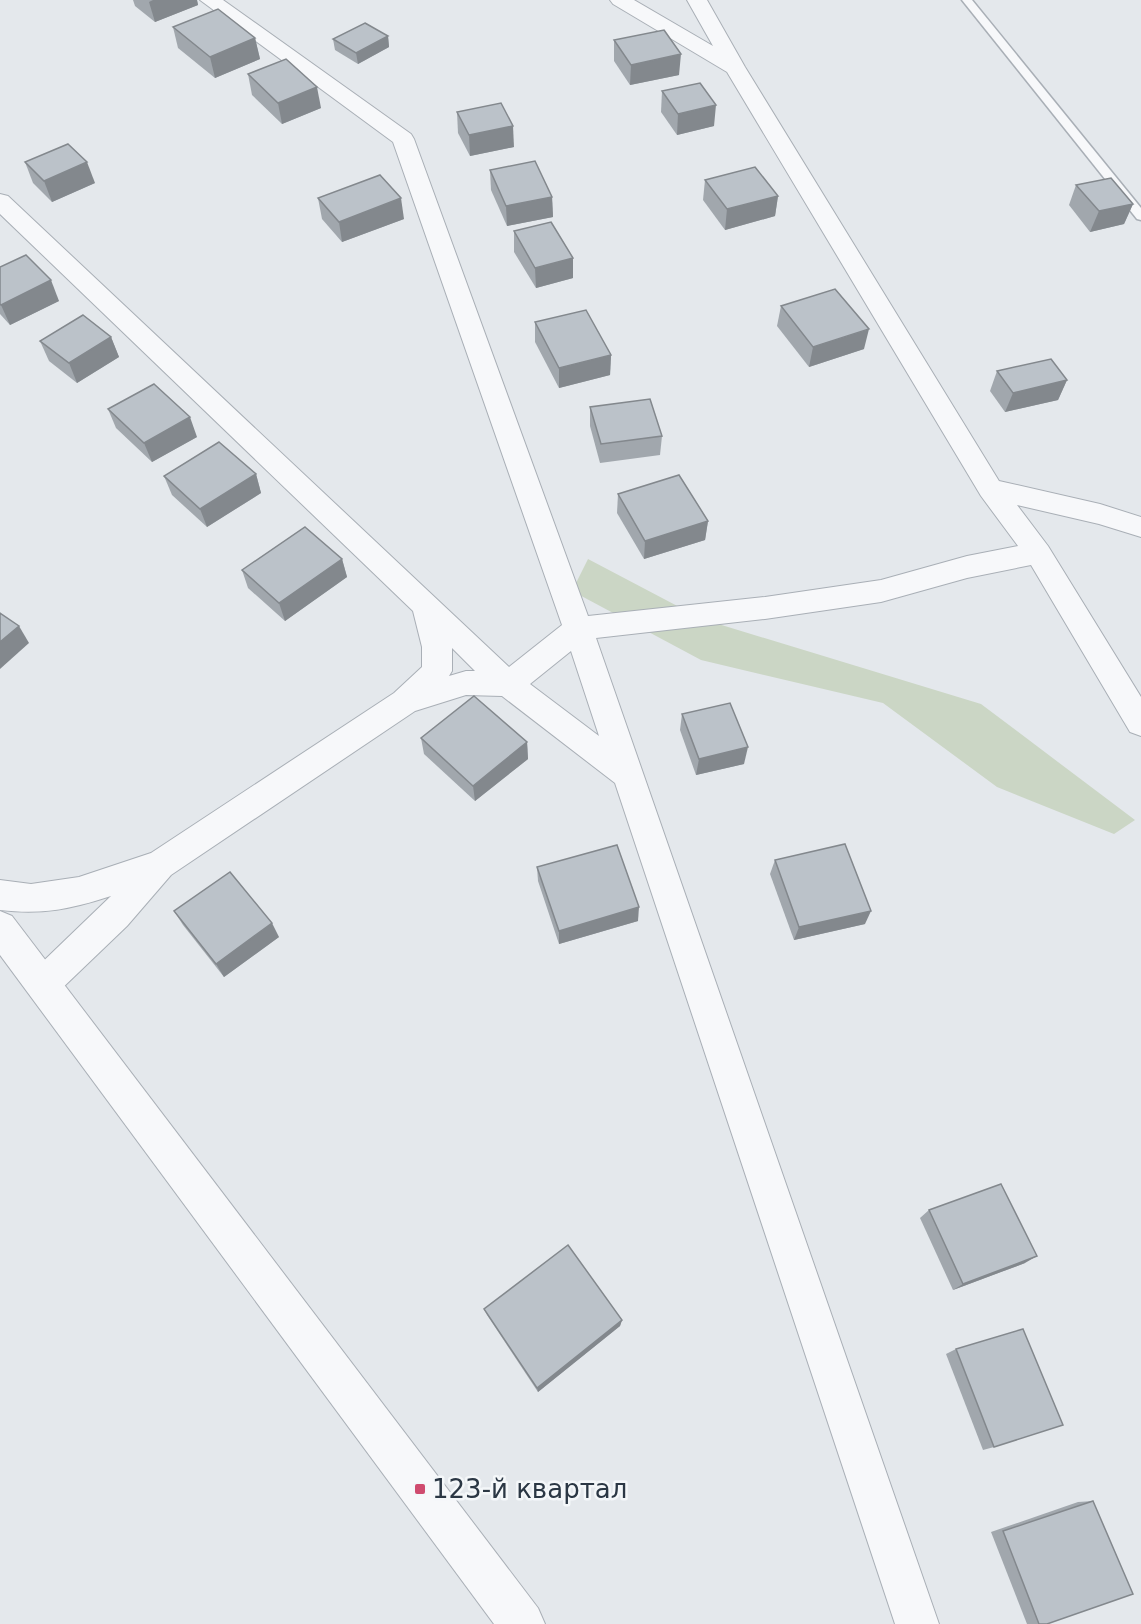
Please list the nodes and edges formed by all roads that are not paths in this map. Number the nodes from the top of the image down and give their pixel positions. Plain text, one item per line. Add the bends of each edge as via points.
1 (210, 0) edge
2 (620, 0) edge
3 (697, 0) edge
4 (967, 0) edge
5 (735, 67) junction
6 (0, 201) edge
7 (1141, 216) edge
8 (990, 489) junction
9 (1100, 514) junction
10 (1141, 514) edge
11 (1141, 527) edge
12 (1038, 553) junction
13 (426, 606) junction
14 (578, 629) junction
15 (508, 684) junction
16 (405, 702) junction
17 (1141, 723) edge
18 (626, 774) junction
19 (160, 865) junction
20 (0, 895) edge
21 (0, 927) edge
22 (43, 984) junction
23 (522, 1624) edge
24 (917, 1624) edge

1 - 14 street via 403,139
2 - 5 street
3 - 5 street
4 - 7 lane
5 - 8 street
6 - 13 street
8 - 9 street
8 - 12 street
9 - 10 street
9 - 11 street
12 - 14 street via 967,567 881,591
12 - 17 street
13 - 15 street
13 - 16 street via 437,647 437,671
14 - 15 street
14 - 18 street
15 - 16 street via 466,683
15 - 18 street
16 - 19 street
18 - 24 street
19 - 20 street via 79,892 31,899
19 - 22 street
21 - 22 street
22 - 23 street

